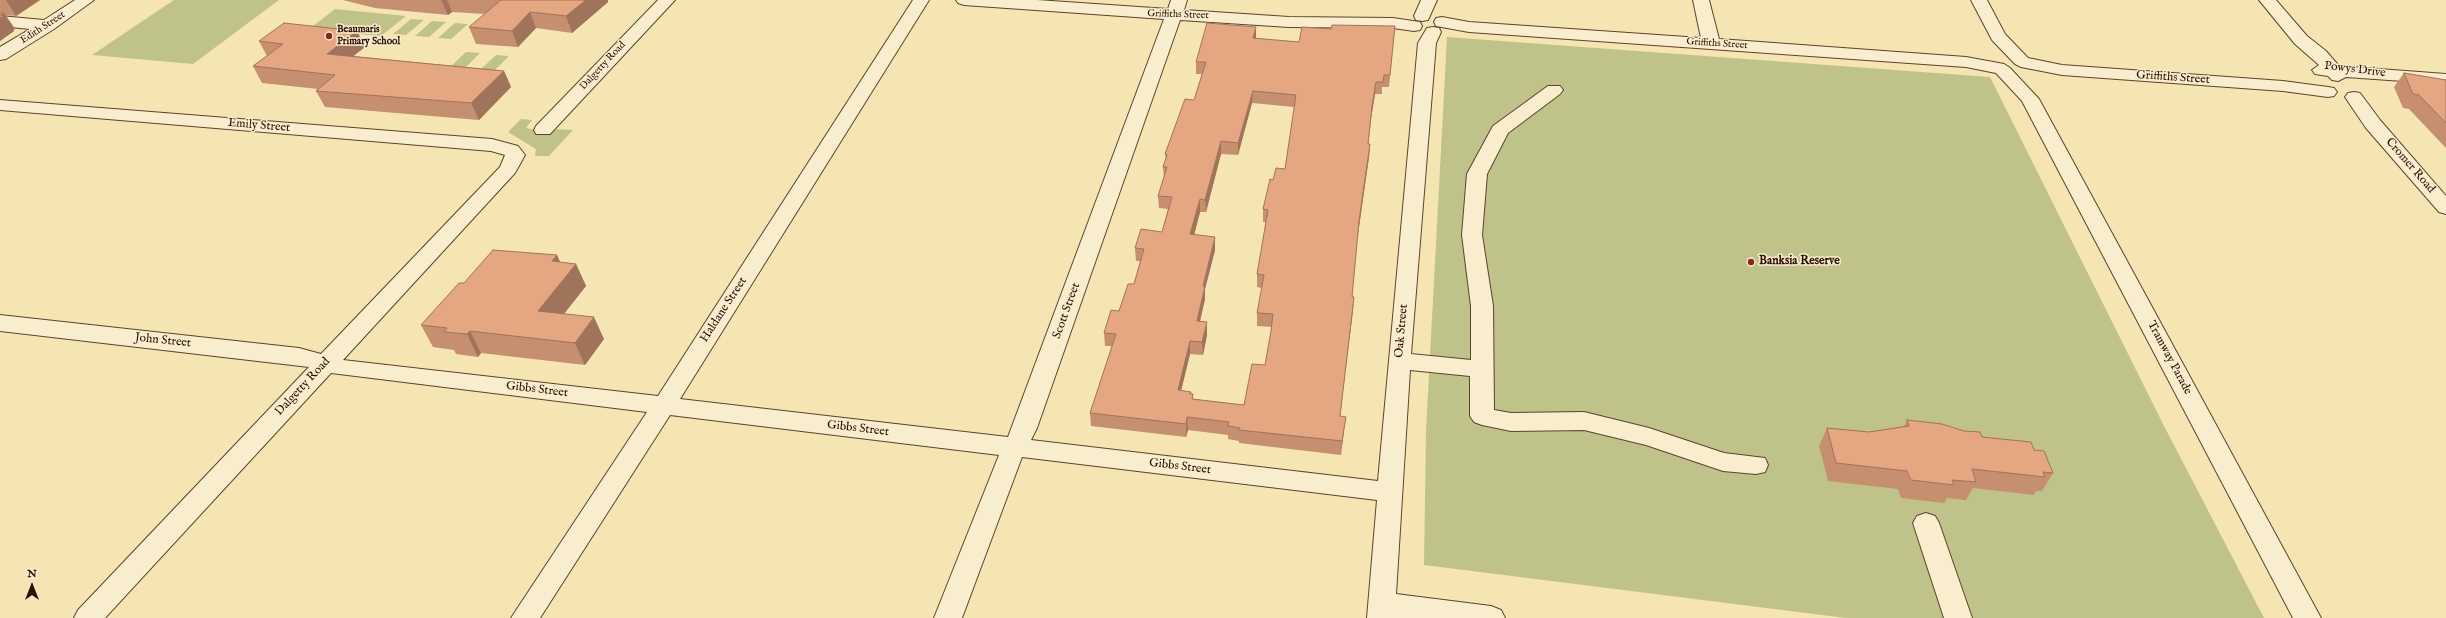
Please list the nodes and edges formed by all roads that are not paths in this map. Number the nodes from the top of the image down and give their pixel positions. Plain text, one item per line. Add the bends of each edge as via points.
1 (86, 0) edge
2 (921, 0) edge
3 (964, 0) edge
4 (1702, 0) edge
5 (1979, 0) edge
6 (2267, 0) edge
7 (664, 1) edge
8 (1177, 7) edge
9 (0, 20) edge
10 (1428, 22) edge
11 (48, 25) junction
12 (1998, 36) junction
13 (1711, 44) junction
14 (0, 55) edge
15 (1999, 65) junction
16 (2026, 67) junction
17 (2446, 79) edge
18 (2332, 81) junction
19 (1554, 90) dead end
20 (2030, 99) junction
21 (0, 105) edge
22 (543, 130) dead end
23 (515, 155) joint
24 (2446, 208) edge
25 (0, 324) edge
26 (1399, 361) junction
27 (326, 362) junction
28 (1482, 369) junction
29 (663, 405) junction
30 (1014, 447) junction
31 (1756, 465) dead end
32 (1391, 492) junction
33 (1926, 523) dead end
34 (1382, 611) edge
35 (88, 618) edge
36 (525, 618) edge
37 (948, 618) edge
38 (1491, 618) edge
39 (1958, 618) edge
40 (2307, 618) edge

1 - 11 street, Edith Street
2 - 29 street, Haldane Street
3 - 8 street, Griffiths Street
4 - 13 street
5 - 12 street
6 - 18 street, Cromer Road
7 - 22 street, Dalgetty Road
8 - 10 street, Griffiths Street via 1289,22
8 - 30 street, Scott Street via 1025,428
9 - 11 street
10 - 13 street, Griffiths Street
10 - 26 street, Oak Street
11 - 14 street, Edith Street
12 - 15 street
12 - 16 street
13 - 15 street, Griffiths Street
15 - 16 street, Griffiths Street via 2009,57
15 - 20 street, Tramway Parade
16 - 18 street, Griffiths Street via 2283,86
16 - 20 street, Tramway Parade
17 - 18 street, Powys Drive via 2393,74
18 - 24 street, Cromer Road
19 - 28 street via 1500,130 1477,174 1472,235 1482,306
20 - 40 street, Tramway Parade
21 - 23 street, Emily Street via 492,145 511,150
23 - 27 street, Dalgetty Road via 508,169
25 - 27 street, John Street via 299,356
26 - 28 street
26 - 32 street, Oak Street
27 - 29 street, Gibbs Street via 338,366
27 - 35 street, Dalgetty Road
28 - 31 street via 1482,416 1511,422 1584,421 1649,438 1723,462
29 - 30 street, Gibbs Street
29 - 36 street, Haldane Street
30 - 32 street, Gibbs Street
30 - 37 street, Scott Street
32 - 34 street, Oak Street
33 - 39 street
34 - 38 street

